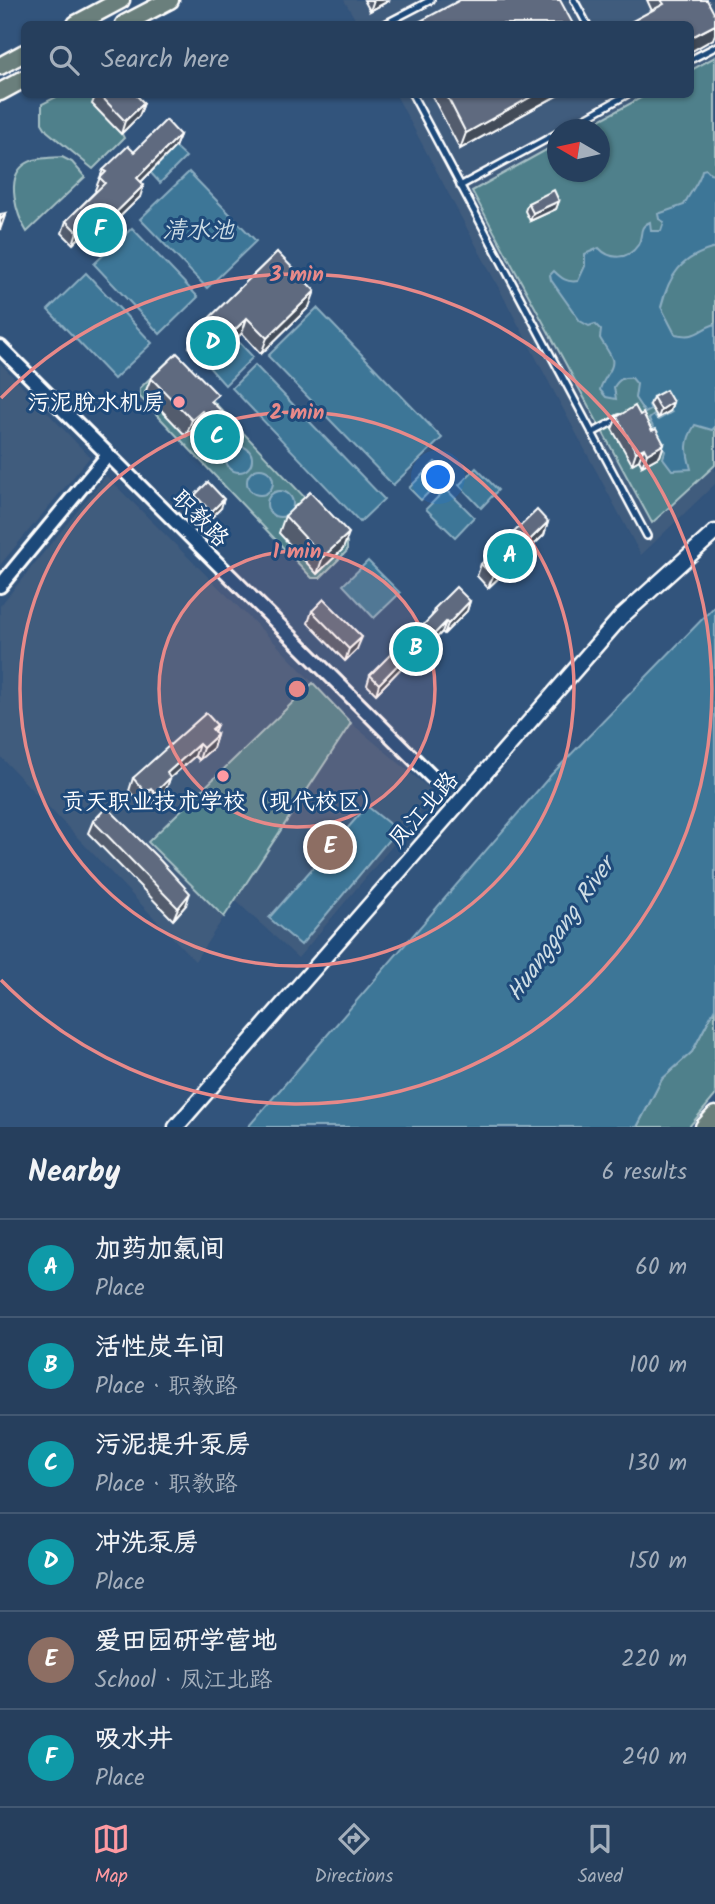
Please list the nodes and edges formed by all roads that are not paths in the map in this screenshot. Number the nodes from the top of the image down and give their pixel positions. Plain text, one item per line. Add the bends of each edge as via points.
1 (121, 0) edge
2 (170, 0) edge
3 (431, 0) edge
4 (574, 0) edge
5 (82, 21) edge
6 (130, 21) edge
7 (391, 21) edge
8 (585, 21) edge
9 (715, 47) edge
10 (21, 55) edge
11 (694, 58) edge
12 (0, 66) edge
13 (21, 81) edge
14 (0, 92) edge
15 (414, 98) edge
16 (621, 98) edge
17 (583, 119) edge
18 (547, 139) edge
19 (460, 186) junction
20 (0, 347) edge
21 (625, 416) edge
22 (592, 433) junction
23 (108, 455) junction
24 (715, 532) edge
25 (647, 536) dead end
26 (0, 586) edge
27 (432, 777) dead end
28 (715, 1115) edge
29 (176, 1127) edge
30 (704, 1127) edge

1 - 5 main road
2 - 6 main road
3 - 7 lane
4 - 8 lane
9 - 11 lane
10 - 12 main road
13 - 14 main road
15 - 19 lane
16 - 17 lane
18 - 19 lane
19 - 22 lane
20 - 23 street, 职教路
21 - 22 lane
22 - 25 lane
23 - 26 street
23 - 27 street, 职教路
24 - 29 main road, 凤江北路 via 621,617
28 - 30 main road

